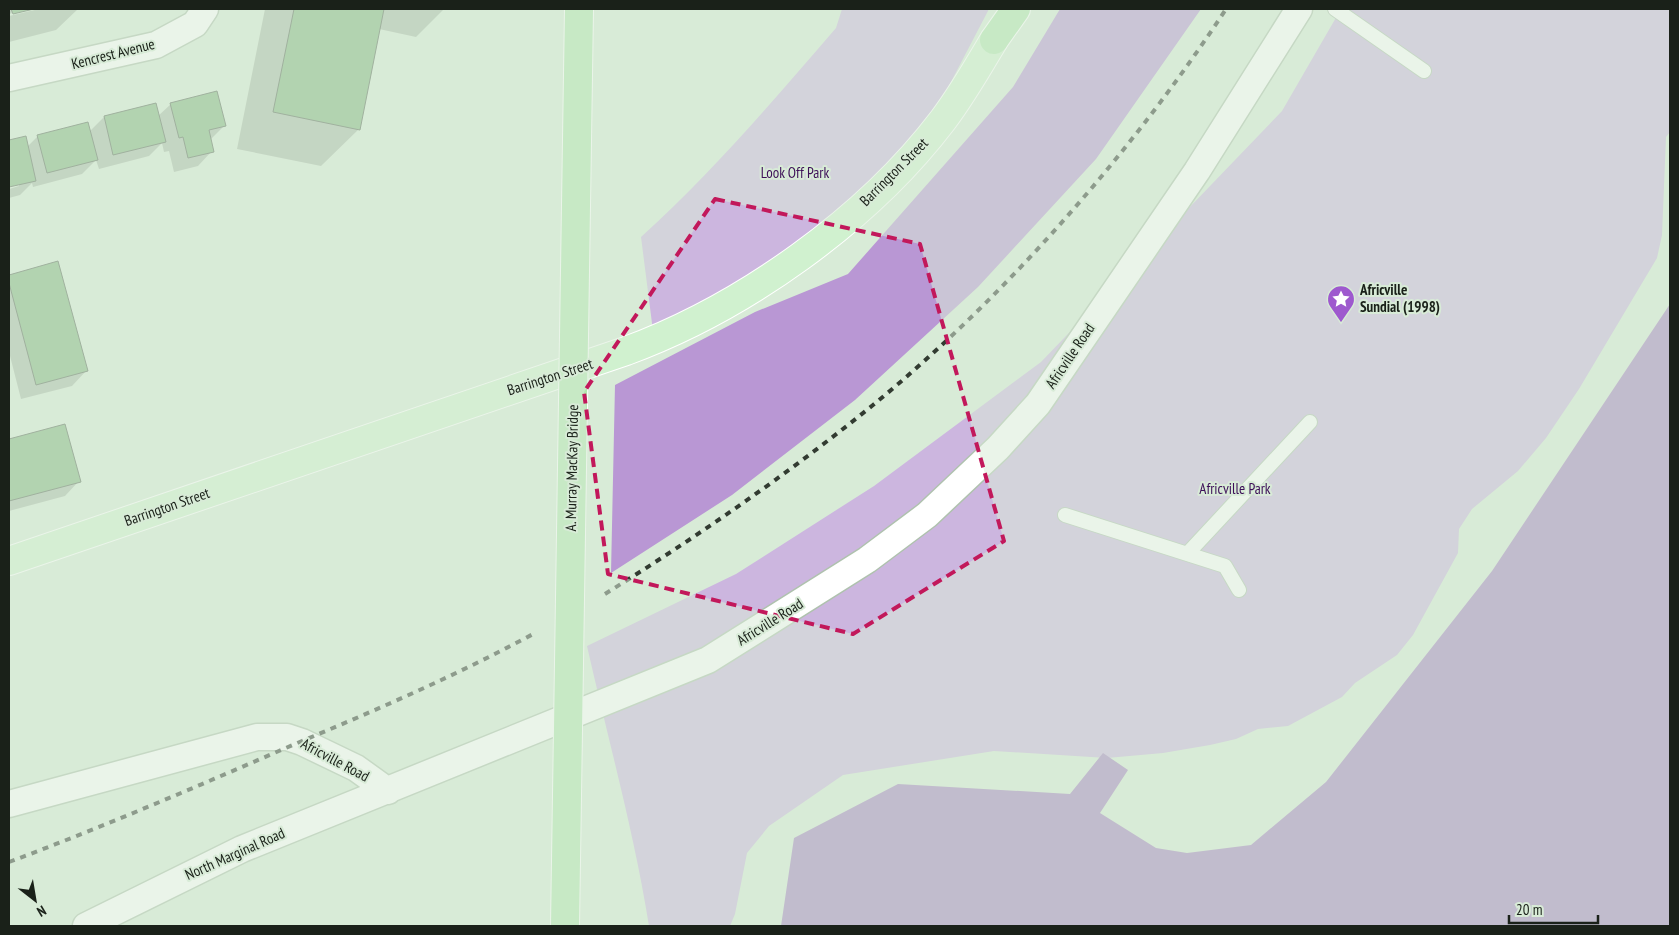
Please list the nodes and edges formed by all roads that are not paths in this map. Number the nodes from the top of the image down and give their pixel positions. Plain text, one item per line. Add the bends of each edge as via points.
1 (205, 9) edge
2 (578, 9) edge
3 (1009, 9) edge
4 (1016, 9) edge
5 (1299, 9) edge
6 (1335, 9) edge
7 (994, 40) junction
8 (1424, 71) dead end
9 (9, 78) edge
10 (1310, 422) dead end
11 (1065, 515) dead end
12 (1188, 553) junction
13 (9, 561) edge
14 (1239, 590) dead end
15 (388, 791) junction
16 (9, 804) edge
17 (86, 926) edge
18 (565, 926) edge

1 - 9 street, Kencrest Avenue via 195,24 156,45
2 - 18 highway, A. Murray MacKay Bridge, bridge
3 - 7 highway
4 - 7 highway
5 - 15 street, Africville Road via 1197,170 1038,404 998,448 926,515 868,560 708,660
6 - 8 lane
7 - 13 main road, Barrington Street via 960,96 922,146 831,233 783,269 723,306 661,338
10 - 12 lane
11 - 12 lane
12 - 14 lane via 1225,566
15 - 16 street, Africville Road via 356,768 302,742 287,737 257,737
15 - 17 street, North Marginal Road via 242,848

